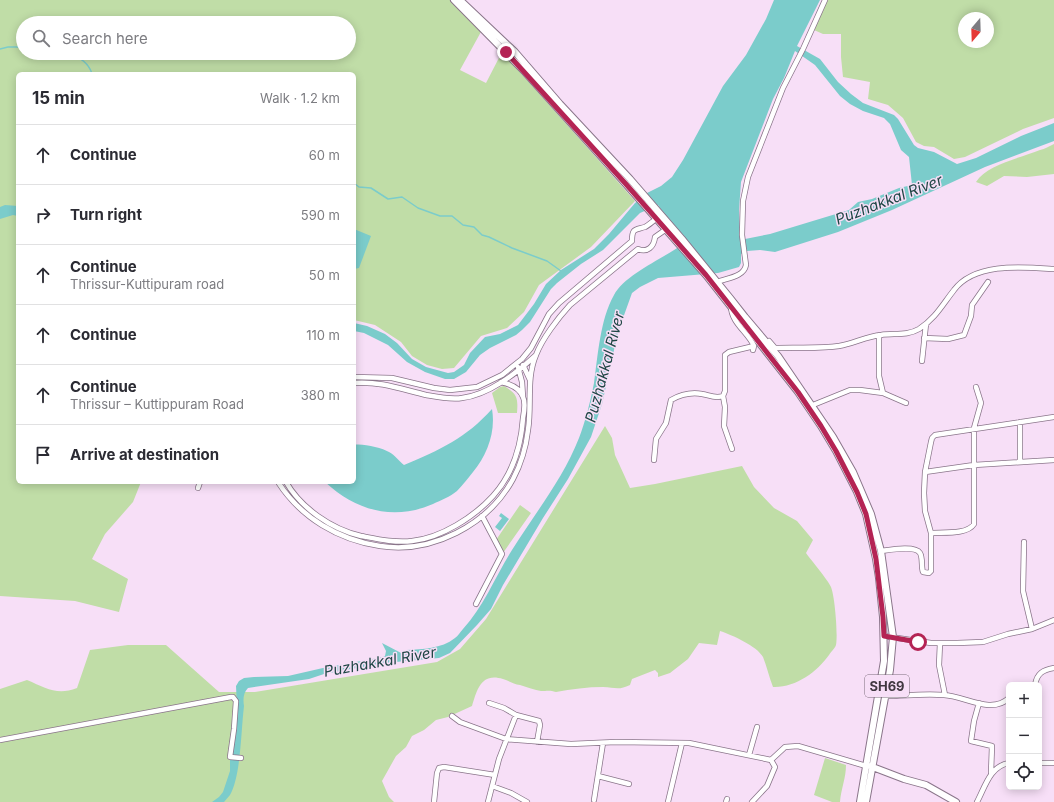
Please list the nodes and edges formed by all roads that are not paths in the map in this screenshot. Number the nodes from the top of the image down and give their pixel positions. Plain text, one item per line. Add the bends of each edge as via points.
1 (454, 0) edge
2 (460, 0) edge
3 (825, 0) edge
4 (497, 38) junction
5 (655, 214) junction
6 (665, 230) junction
7 (680, 241) junction
8 (1054, 269) edge
9 (988, 282) dead end
10 (714, 283) junction
11 (730, 298) junction
12 (731, 306) junction
13 (926, 324) junction
14 (879, 335) junction
15 (924, 338) junction
16 (535, 356) junction
17 (922, 361) dead end
18 (518, 363) junction
19 (524, 366) junction
20 (518, 369) junction
21 (356, 377) edge
22 (392, 378) junction
23 (530, 380) junction
24 (501, 382) junction
25 (356, 383) edge
26 (391, 385) junction
27 (976, 387) dead end
28 (884, 393) junction
29 (723, 396) junction
30 (523, 397) junction
31 (906, 403) dead end
32 (813, 405) junction
33 (1054, 417) edge
34 (1020, 422) junction
35 (974, 428) junction
36 (732, 449) dead end
37 (654, 460) dead end
38 (1054, 460) edge
39 (1020, 461) junction
40 (974, 465) junction
41 (925, 472) junction
42 (199, 484) edge
43 (280, 484) edge
44 (287, 484) edge
45 (198, 488) dead end
46 (482, 516) junction
47 (931, 533) junction
48 (1024, 542) dead end
49 (881, 550) junction
50 (476, 604) dead end
51 (1054, 620) edge
52 (1032, 630) junction
53 (884, 636) junction
54 (893, 637) junction
55 (940, 643) junction
56 (1054, 668) edge
57 (1036, 682) edge
58 (945, 695) junction
59 (885, 696) junction
60 (1006, 700) edge
61 (489, 703) dead end
62 (979, 703) junction
63 (516, 715) junction
64 (452, 716) dead end
65 (757, 727) dead end
66 (506, 739) junction
67 (0, 740) edge
68 (537, 742) junction
69 (603, 743) junction
70 (682, 743) junction
71 (749, 755) junction
72 (240, 758) dead end
73 (771, 760) junction
74 (1042, 763) edge
75 (1054, 763) edge
76 (1006, 764) edge
77 (869, 766) junction
78 (991, 773) junction
79 (495, 775) junction
80 (598, 776) junction
81 (629, 784) dead end
82 (492, 786) junction
83 (594, 800) dead end
84 (434, 802) edge
85 (488, 802) edge
86 (527, 802) edge
87 (668, 802) edge
88 (752, 802) edge
89 (860, 802) edge
90 (866, 802) edge
91 (956, 802) edge
92 (978, 802) edge

1 - 4 main road
2 - 4 main road
3 - 10 street via 783,88 748,177 743,201 745,270 741,274
4 - 5 main road
5 - 6 main road
5 - 7 main road
5 - 18 street via 646,227 634,230 632,242 559,303 549,314 527,354
6 - 7 main road
6 - 16 street via 655,237 651,248 638,249 570,305 560,315
7 - 10 main road
7 - 10 main road
8 - 13 street via 1002,268 966,278
9 - 15 street via 972,305 964,335 948,339
10 - 11 main road
10 - 12 main road
11 - 14 street via 775,348 840,346
11 - 32 main road, SH69
12 - 29 street via 733,318 751,339 753,348 728,352 725,355
12 - 53 main road via 806,403 836,451 857,492 866,514 876,559
13 - 14 street via 908,333
13 - 15 street
14 - 28 street via 879,376
15 - 17 street
16 - 19 street
16 - 23 street
18 - 19 street
18 - 20 street
18 - 22 street via 489,382 463,389 434,388
19 - 20 street
19 - 23 street
20 - 24 street
20 - 30 street
21 - 22 street
22 - 26 street
23 - 46 street via 530,417 521,463 504,493
24 - 26 street via 491,389 453,399
24 - 30 street via 518,390
25 - 26 street
27 - 35 street via 981,403
28 - 31 street
28 - 32 street via 850,390
29 - 36 street via 724,426
29 - 37 street via 715,398 689,394 671,400 666,423 656,440
30 - 44 street via 524,412 518,453 506,480 493,496 468,518 432,536 412,541 390,541 353,534 326,522 307,508
32 - 49 main road, SH69 via 834,437 863,493 872,514
33 - 34 street
34 - 35 street
34 - 39 street
35 - 40 street
35 - 41 street via 940,434 932,438
38 - 39 street
39 - 40 street
40 - 41 street
40 - 47 street via 974,524 966,531
41 - 47 street via 925,506
42 - 45 street
43 - 46 street via 310,518 330,530 359,542 390,548 424,545 444,539
46 - 50 street via 502,554
47 - 49 street via 932,566 929,573 923,572 920,553 917,550
48 - 52 street via 1023,591
49 - 54 main road, SH69
51 - 52 street
52 - 55 street via 983,642
53 - 54 street
53 - 77 main road via 884,660
54 - 55 street
54 - 59 main road, SH69
55 - 58 street via 939,665
56 - 57 street via 1040,673
58 - 59 street
58 - 62 street
59 - 77 main road, SH69
60 - 62 street via 994,705
61 - 63 street
62 - 78 street via 971,741 992,746
63 - 66 street
63 - 68 street via 539,721
64 - 66 street via 460,722
65 - 71 street
66 - 68 street
66 - 79 street
67 - 72 street via 231,696 236,701 230,757
68 - 69 street
69 - 70 street
69 - 80 street
70 - 71 street
70 - 87 street
71 - 73 street
73 - 77 street via 785,747 798,746
73 - 88 street via 774,766 767,786
74 - 75 street
76 - 78 street
77 - 89 main road
77 - 90 main road, SH69
77 - 91 main road via 926,785
78 - 92 street
79 - 82 street
79 - 84 street via 439,768
80 - 81 street
80 - 83 street
82 - 85 street
82 - 86 street

